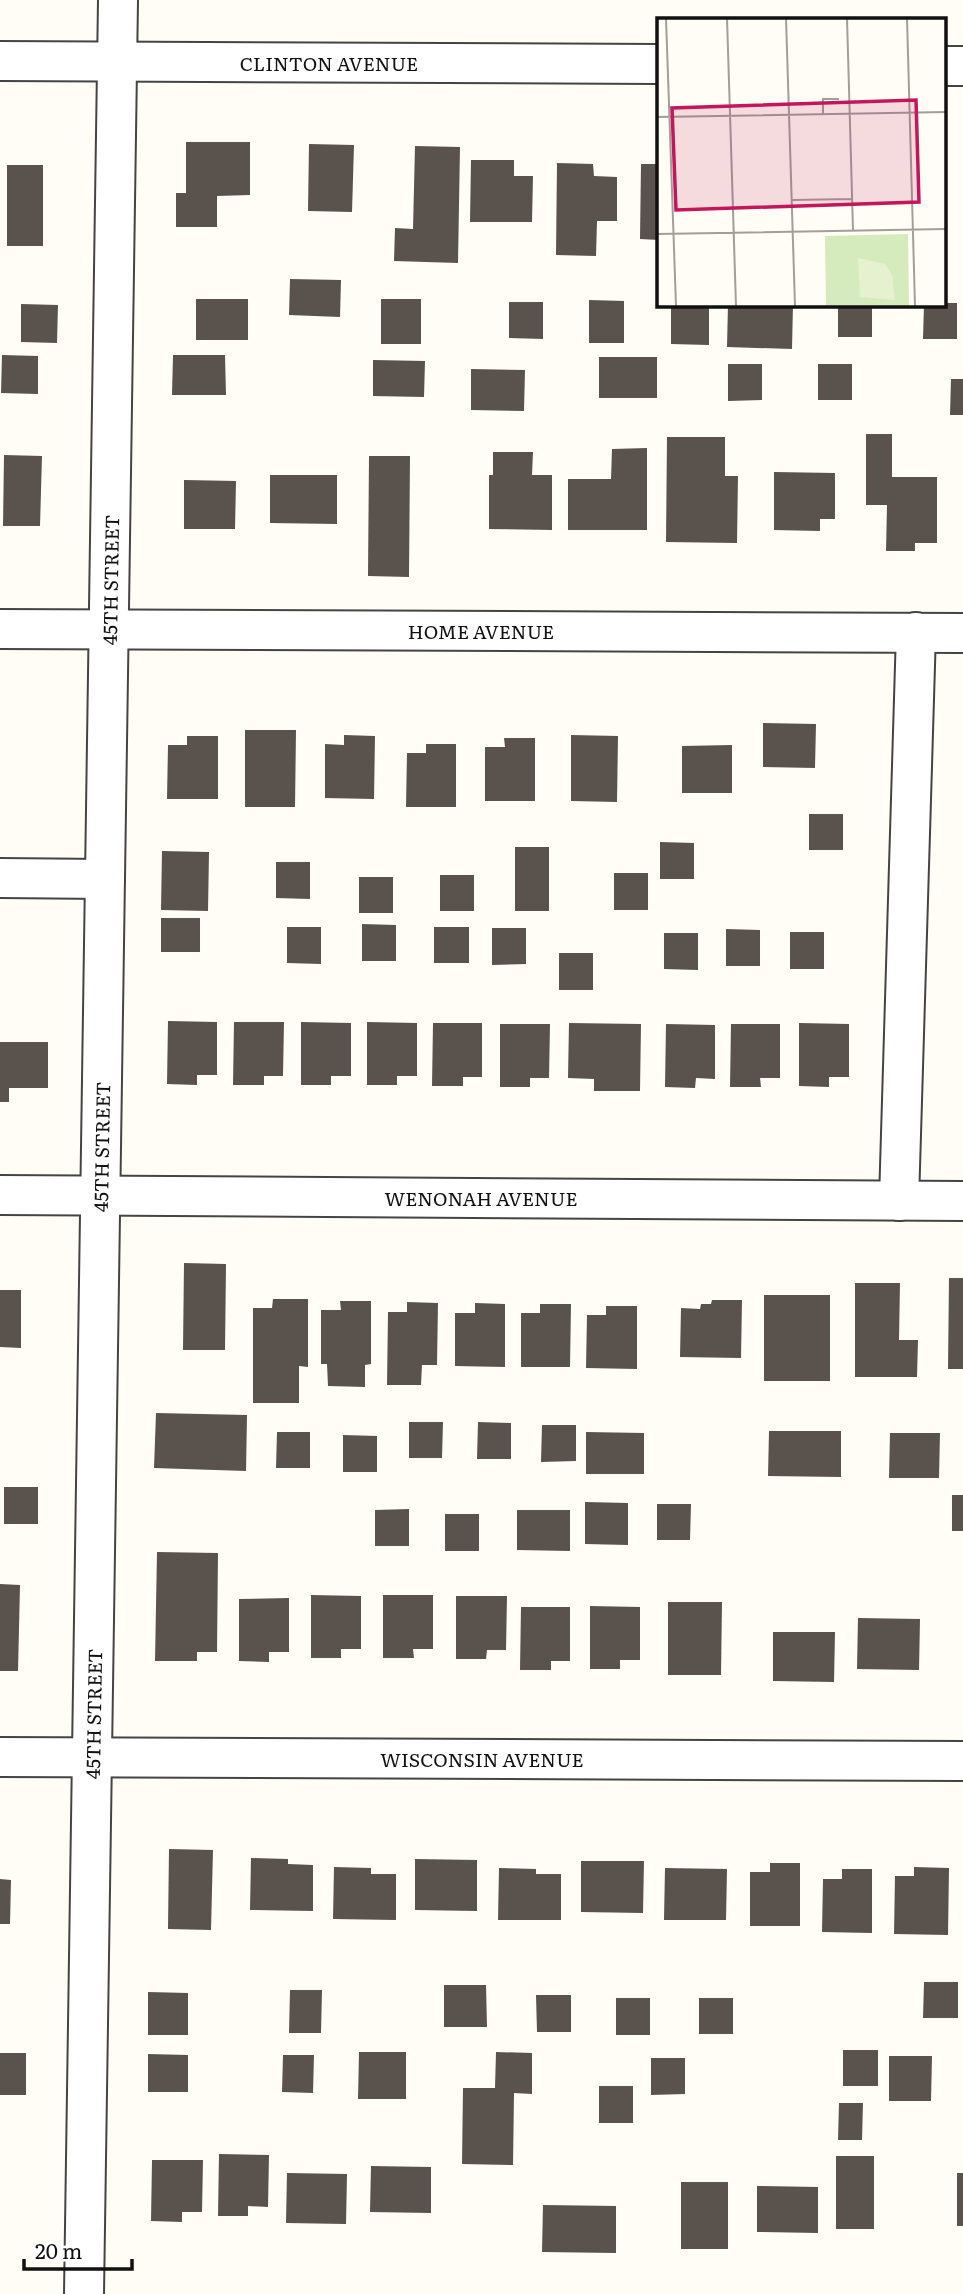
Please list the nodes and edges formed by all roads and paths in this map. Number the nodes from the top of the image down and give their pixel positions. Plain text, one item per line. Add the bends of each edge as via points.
1 (118, 0) edge
2 (0, 61) edge
3 (117, 61) junction
4 (657, 64) edge
5 (0, 629) edge
6 (109, 629) junction
7 (916, 632) junction
8 (963, 633) edge
9 (0, 878) edge
10 (105, 879) junction
11 (0, 1195) edge
12 (100, 1196) junction
13 (900, 1201) junction
14 (963, 1201) edge
15 (0, 1757) edge
16 (92, 1757) junction
17 (963, 1761) edge
18 (84, 2294) edge

1 - 3 street, 45TH STREET
2 - 3 street, CLINTON AVENUE
3 - 4 street, CLINTON AVENUE
3 - 6 street, 45TH STREET
5 - 6 street, HOME AVENUE
6 - 7 street, HOME AVENUE
6 - 10 street, 45TH STREET
7 - 8 street, HOME AVENUE
7 - 13 street
9 - 10 street
10 - 12 street, 45TH STREET
11 - 12 street, WENONAH AVENUE
12 - 13 street, WENONAH AVENUE
12 - 16 street, 45TH STREET
13 - 14 street, WENONAH AVENUE
15 - 16 street, WISCONSIN AVENUE
16 - 17 street, WISCONSIN AVENUE
16 - 18 street, 45TH STREET

